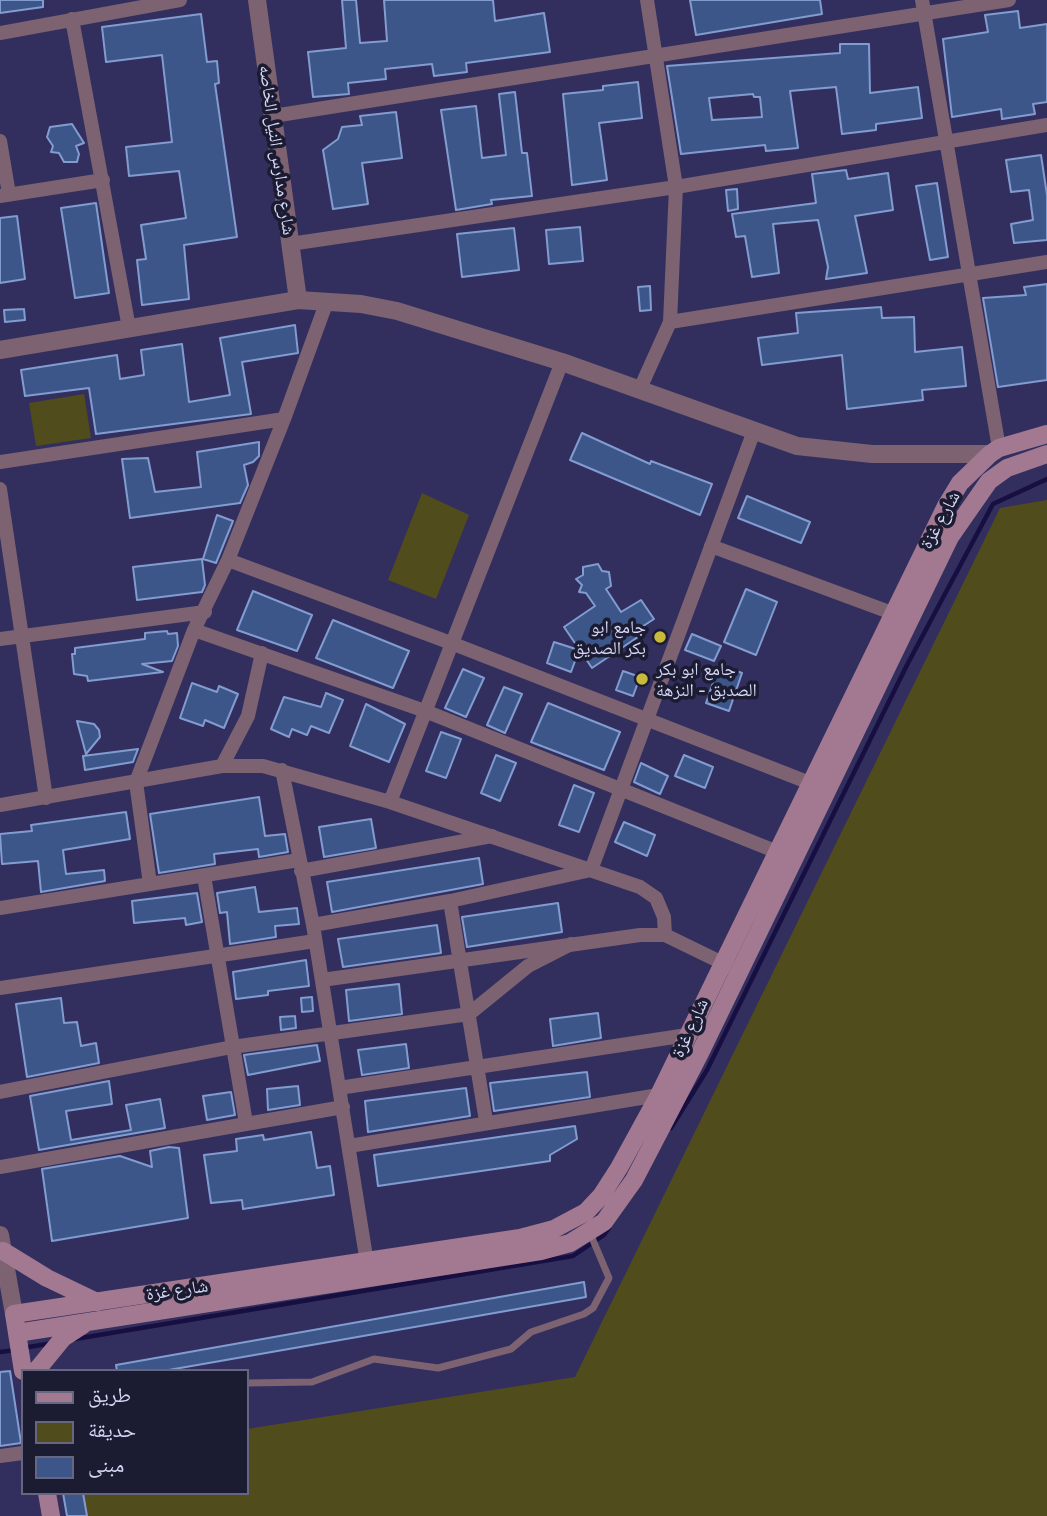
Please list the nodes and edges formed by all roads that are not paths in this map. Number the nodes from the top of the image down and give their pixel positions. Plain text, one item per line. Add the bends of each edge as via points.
1 (180, 0) edge
2 (257, 0) edge
3 (647, 0) edge
4 (1009, 0) edge
5 (923, 7) edge
6 (72, 19) junction
7 (0, 33) edge
8 (655, 54) junction
9 (273, 116) junction
10 (1047, 125) edge
11 (0, 141) edge
12 (945, 142) junction
13 (103, 180) junction
14 (676, 187) junction
15 (5, 195) edge
16 (290, 244) junction
17 (1047, 262) edge
18 (968, 275) junction
19 (298, 300) junction
20 (327, 300) junction
21 (670, 322) junction
22 (130, 328) junction
23 (0, 350) edge
24 (562, 362) junction
25 (639, 391) junction
26 (284, 419) junction
27 (754, 431) junction
28 (1047, 434) edge
29 (995, 451) junction
30 (1047, 454) edge
31 (0, 462) edge
32 (0, 489) edge
33 (711, 546) junction
34 (228, 560) junction
35 (205, 612) junction
36 (892, 613) junction
37 (194, 630) junction
38 (22, 635) junction
39 (0, 639) edge
40 (452, 643) junction
41 (262, 653) junction
42 (425, 711) junction
43 (646, 720) junction
44 (222, 766) junction
45 (282, 771) junction
46 (136, 782) junction
47 (810, 783) junction
48 (621, 789) junction
49 (46, 798) junction
50 (390, 802) junction
51 (0, 805) edge
52 (493, 836) junction
53 (775, 851) junction
54 (300, 865) junction
55 (591, 870) junction
56 (204, 876) junction
57 (150, 884) junction
58 (450, 901) junction
59 (0, 908) edge
60 (313, 925) junction
61 (666, 935) junction
62 (315, 941) junction
63 (571, 944) junction
64 (216, 956) junction
65 (460, 960) junction
66 (721, 962) junction
67 (738, 971) junction
68 (322, 980) junction
69 (0, 988) edge
70 (469, 1014) junction
71 (331, 1033) junction
72 (687, 1035) junction
73 (232, 1048) junction
74 (477, 1065) junction
75 (340, 1088) junction
76 (0, 1092) edge
77 (659, 1095) junction
78 (342, 1107) junction
79 (486, 1121) junction
80 (246, 1123) junction
81 (349, 1146) junction
82 (0, 1167) edge
83 (590, 1232) junction
84 (1, 1243) edge
85 (367, 1263) junction
86 (5, 1288) edge
87 (98, 1310) junction
88 (14, 1314) junction
89 (17, 1333) junction
90 (23, 1369) edge
91 (38, 1369) edge
92 (248, 1383) edge
93 (21, 1453) edge
94 (0, 1456) edge
95 (47, 1495) edge
96 (51, 1516) edge

1 - 6 street
2 - 9 street, شارع مدارس النيل الخاصه
3 - 8 street
4 - 5 street
5 - 8 street
5 - 12 street
6 - 7 street
6 - 13 street
8 - 9 street
8 - 14 street
9 - 16 street, شارع مدارس النيل الخاصه
10 - 12 street
11 - 15 street
12 - 14 street
12 - 18 street
13 - 15 street
13 - 22 street
14 - 16 street
14 - 21 street
16 - 19 street, شارع مدارس النيل الخاصه
17 - 18 street
18 - 21 street
18 - 29 street
19 - 20 street
19 - 22 street
20 - 24 street via 397,311
20 - 26 street
21 - 25 street
22 - 23 street
24 - 25 street
24 - 40 street
25 - 27 street
26 - 31 street
26 - 34 street
27 - 29 street via 832,452
27 - 33 street
28 - 29 main road, شارع غزة
29 - 36 main road, شارع غزة via 960,483
30 - 67 main road, شارع غزة via 1007,468 989,481 950,537
32 - 38 street
33 - 36 street
33 - 43 street
34 - 35 street
34 - 40 street
35 - 37 street
35 - 38 street
36 - 47 main road, شارع غزة
37 - 41 street
37 - 46 street
38 - 39 street
38 - 49 street
40 - 42 street
40 - 43 street
41 - 42 street
41 - 44 street via 247,716
42 - 48 street
42 - 50 street
43 - 47 street
43 - 48 street
44 - 45 street via 244,764
44 - 46 street
45 - 50 street
45 - 54 street
46 - 49 street
46 - 57 street
47 - 53 main road, شارع غزة
48 - 53 street
48 - 55 street
49 - 51 street
50 - 52 street
52 - 54 street
52 - 55 street
53 - 66 main road, شارع غزة
54 - 56 street
54 - 60 street
55 - 58 street
55 - 61 street via 640,887 656,898
56 - 57 street
56 - 64 street
57 - 59 street
58 - 60 street
58 - 65 street
60 - 62 street
61 - 63 street
61 - 66 street
62 - 64 street
62 - 68 street
63 - 65 street
63 - 70 street via 528,966
64 - 69 street
64 - 73 street
65 - 68 street
65 - 70 street
66 - 67 street
66 - 72 main road, شارع غزة
67 - 83 main road, شارع غزة via 634,1180 604,1222
68 - 71 street
70 - 71 street
70 - 74 street
71 - 73 street
71 - 75 street
72 - 74 street
72 - 77 main road, شارع غزة
73 - 76 street
73 - 80 street
74 - 75 street
74 - 79 street
75 - 78 street
77 - 79 street
77 - 85 main road, شارع غزة via 601,1196 586,1212 520,1238
78 - 80 street
78 - 81 street
79 - 81 street
80 - 82 street
81 - 85 street
83 - 87 main road, شارع غزة via 570,1243 523,1255
83 - 92 lane via 609,1278 593,1308 531,1332 511,1349 438,1368 374,1359 303,1384
84 - 86 street
84 - 87 main road
85 - 87 main road, شارع غزة
86 - 88 street
87 - 88 main road
87 - 89 main road
87 - 91 main road via 63,1338
88 - 89 main road
89 - 90 main road
93 - 94 street
95 - 96 main road

